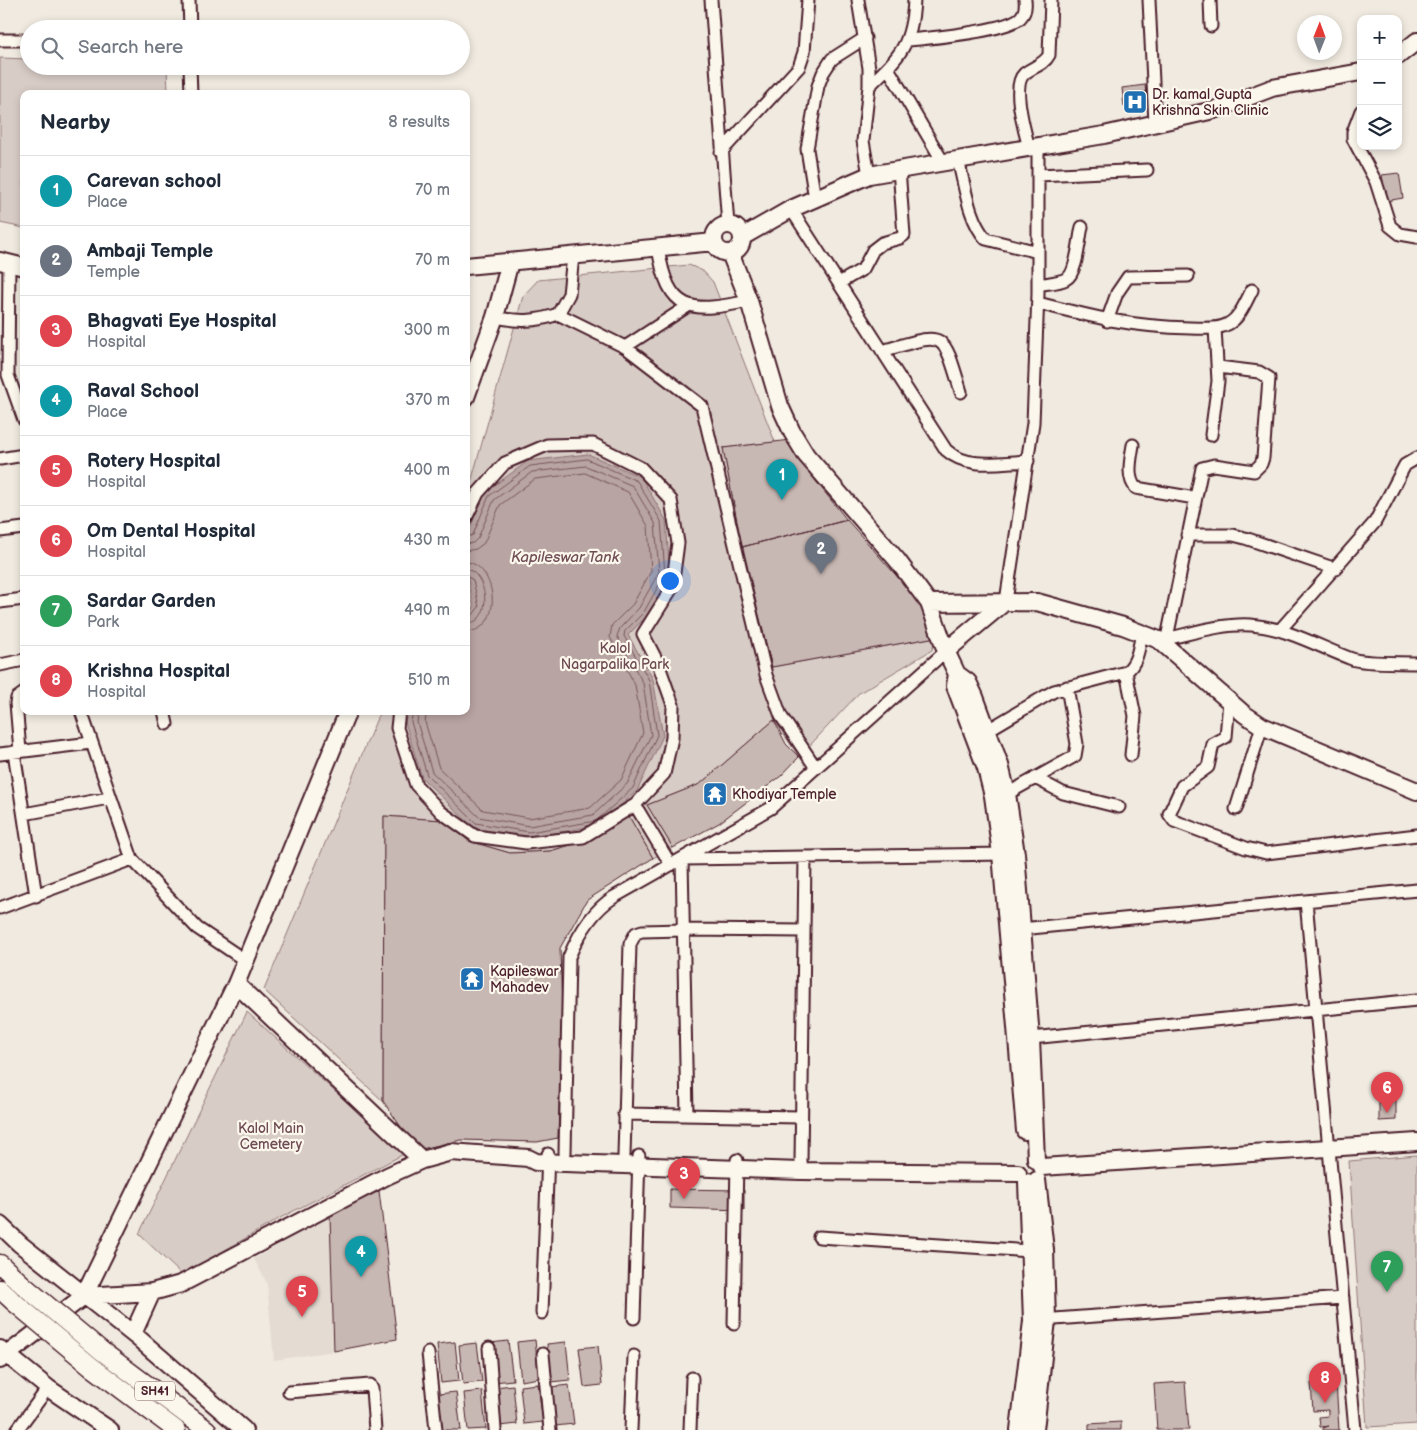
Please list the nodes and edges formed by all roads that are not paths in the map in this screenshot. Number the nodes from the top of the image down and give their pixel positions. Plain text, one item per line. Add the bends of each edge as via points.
1 (190, 0) edge
2 (712, 0) edge
3 (808, 0) edge
4 (858, 0) edge
5 (914, 0) edge
6 (1025, 0) edge
7 (1051, 0) edge
8 (1149, 0) edge
9 (1210, 0) edge
10 (190, 20) edge
11 (1211, 26) dead end
12 (865, 38) junction
13 (0, 40) edge
14 (20, 40) edge
15 (908, 40) junction
16 (1417, 41) edge
17 (1402, 53) edge
18 (888, 68) junction
19 (190, 75) edge
20 (1357, 75) edge
21 (869, 86) junction
22 (191, 90) edge
23 (1357, 122) edge
24 (1155, 123) junction
25 (1357, 146) edge
26 (1034, 148) junction
27 (1359, 150) edge
28 (721, 152) junction
29 (950, 161) junction
30 (899, 169) junction
31 (1147, 170) dead end
32 (869, 175) junction
33 (1038, 175) junction
34 (815, 198) junction
35 (792, 209) junction
36 (728, 225) junction
37 (1082, 228) dead end
38 (742, 237) junction
39 (1417, 237) edge
40 (714, 242) junction
41 (658, 247) junction
42 (1038, 252) junction
43 (730, 253) junction
44 (573, 256) junction
45 (510, 262) junction
46 (11, 264) edge
47 (470, 266) edge
48 (1188, 276) dead end
49 (839, 283) junction
50 (1038, 285) junction
51 (1252, 290) dead end
52 (749, 301) junction
53 (1038, 303) junction
54 (688, 306) junction
55 (558, 314) junction
56 (495, 318) junction
57 (1107, 321) junction
58 (1215, 328) junction
59 (625, 347) junction
60 (882, 350) junction
61 (1218, 367) junction
62 (470, 386) edge
63 (961, 392) dead end
64 (20, 409) edge
65 (1211, 435) dead end
66 (1132, 445) dead end
67 (20, 456) edge
68 (1417, 458) edge
69 (0, 460) edge
70 (1028, 461) junction
71 (1195, 498) junction
72 (470, 510) edge
73 (20, 528) edge
74 (0, 531) edge
75 (1187, 535) junction
76 (1336, 568) junction
77 (20, 600) edge
78 (1006, 601) junction
79 (0, 602) edge
80 (930, 603) junction
81 (1280, 630) junction
82 (1142, 632) junction
83 (1163, 639) junction
84 (946, 651) junction
85 (20, 661) edge
86 (1417, 663) edge
87 (0, 664) edge
88 (1126, 672) junction
89 (957, 674) junction
90 (1066, 687) junction
91 (20, 696) edge
92 (1229, 701) junction
93 (82, 715) edge
94 (165, 715) edge
95 (346, 715) edge
96 (399, 715) edge
97 (167, 724) dead end
98 (1262, 726) junction
99 (988, 730) junction
100 (92, 743) junction
101 (17, 752) junction
102 (0, 754) edge
103 (1131, 755) dead end
104 (816, 768) junction
105 (1035, 778) junction
106 (1417, 791) edge
107 (1007, 794) junction
108 (109, 798) junction
109 (635, 805) junction
110 (1119, 807) dead end
111 (1236, 809) dead end
112 (24, 814) junction
113 (1417, 835) edge
114 (1008, 854) junction
115 (805, 857) junction
116 (132, 859) junction
117 (682, 859) junction
118 (671, 865) junction
119 (1417, 890) edge
120 (36, 896) junction
121 (1306, 901) junction
122 (0, 908) edge
123 (1021, 929) junction
124 (683, 930) junction
125 (804, 931) junction
126 (246, 962) junction
127 (236, 984) junction
128 (1417, 1000) edge
129 (1316, 1010) junction
130 (1031, 1038) junction
131 (624, 1114) junction
132 (687, 1115) junction
133 (802, 1117) junction
134 (1417, 1142) edge
135 (1330, 1148) junction
136 (565, 1153) junction
137 (548, 1158) junction
138 (634, 1159) junction
139 (422, 1160) junction
140 (801, 1162) junction
141 (737, 1164) junction
142 (1030, 1169) junction
143 (0, 1225) edge
144 (819, 1237) dead end
145 (1030, 1251) junction
146 (0, 1264) edge
147 (0, 1289) edge
148 (152, 1292) junction
149 (84, 1296) junction
150 (1343, 1298) junction
151 (542, 1313) dead end
152 (634, 1318) dead end
153 (1039, 1320) junction
154 (734, 1324) dead end
155 (133, 1334) junction
156 (489, 1348) dead end
157 (428, 1353) dead end
158 (543, 1354) dead end
159 (2, 1355) edge
160 (634, 1356) dead end
161 (692, 1378) dead end
162 (48, 1388) junction
163 (289, 1392) dead end
164 (17, 1430) edge
165 (110, 1430) edge
166 (176, 1430) edge
167 (207, 1430) edge
168 (244, 1430) edge
169 (375, 1430) edge
170 (436, 1430) edge
171 (495, 1430) edge
172 (550, 1430) edge
173 (631, 1430) edge
174 (690, 1430) edge
175 (1019, 1430) edge
176 (1035, 1430) edge
177 (1354, 1430) edge

1 - 10 street
2 - 28 street
3 - 28 street via 804,52 799,67
4 - 12 street
5 - 15 street via 913,26
6 - 15 street via 1024,11 1014,21 968,32
7 - 26 street via 1049,55 1046,61 1020,78 1019,86 1019,97
8 - 24 street
9 - 11 street
12 - 21 street
12 - 34 street via 832,60 818,86 807,149
13 - 14 street
15 - 18 street
16 - 17 street
18 - 21 street
18 - 29 street
19 - 22 street
20 - 24 street via 1272,88 1214,110
21 - 32 street via 863,141
23 - 25 street via 1353,139
24 - 26 street
26 - 29 street
26 - 33 street
27 - 39 street via 1376,182 1390,226 1400,234
28 - 36 street
29 - 30 street
29 - 42 street via 975,222 986,239
30 - 32 street
30 - 49 street via 904,235 882,243 873,250 863,269
31 - 33 street
32 - 34 street
33 - 42 street
34 - 35 street
35 - 38 street
35 - 49 street
36 - 38 street
36 - 40 street via 717,230
37 - 50 street via 1070,275 1066,279
38 - 43 street via 739,249
40 - 41 street
40 - 43 street via 721,252
41 - 44 street
41 - 54 street via 662,270 672,293
42 - 50 street
43 - 52 street
44 - 45 street
44 - 55 street via 569,294
45 - 47 street
45 - 56 street
46 - 64 street via 8,375
48 - 57 street via 1128,277 1117,293
49 - 60 street
50 - 53 street
51 - 58 street via 1236,318 1228,325
52 - 54 street via 710,309
52 - 80 street via 780,406 792,432 806,455 898,560
53 - 57 street
53 - 70 street via 1033,423
54 - 59 street
55 - 56 street via 542,320 518,322
55 - 59 street
56 - 62 street
57 - 58 street via 1138,326
58 - 61 street
59 - 104 street via 702,406 766,675 781,716
60 - 63 street via 925,339 941,341 948,347
60 - 70 street via 946,450 955,458 967,462
61 - 65 street
61 - 71 street via 1259,372 1269,378 1263,458 1254,470 1206,465 1199,475
66 - 71 street via 1130,476 1136,488
67 - 69 street
68 - 76 street via 1404,465 1375,522
70 - 78 street
71 - 75 street
72 - 109 street via 478,493 504,463 547,445 593,444 641,468 671,500 678,543 672,588 643,634 658,663 673,705 672,738 664,774
73 - 74 street
75 - 76 street via 1233,535
75 - 83 street
76 - 81 street
77 - 79 street
78 - 80 street
78 - 82 street via 1037,602
78 - 84 street
80 - 84 street
81 - 83 street via 1250,625 1224,627
81 - 86 street via 1354,660
82 - 83 street
82 - 88 street via 1137,657
83 - 92 street
84 - 89 street
84 - 104 street
85 - 87 street
88 - 90 street
88 - 103 street via 1135,716
89 - 99 street via 968,682
89 - 114 street via 955,686 986,768
90 - 99 street via 1037,699
90 - 105 street via 1077,751 1070,760
91 - 101 street via 16,698
92 - 98 street
92 - 113 street via 1226,737 1213,744 1204,772 1182,786 1170,808 1169,814 1174,821 1266,853
93 - 100 street
94 - 97 street
95 - 126 street
96 - 109 street via 397,728 416,785 441,812 475,836 526,844 583,837
98 - 106 street
98 - 111 street
99 - 107 street
100 - 101 street
100 - 108 street
101 - 102 street
101 - 112 street
104 - 117 street via 771,808
105 - 107 street
105 - 110 street via 1063,793
107 - 114 street
108 - 112 street
108 - 116 street
109 - 118 street
112 - 120 street
114 - 115 street
114 - 123 street
114 - 142 street
115 - 117 street
115 - 125 street
116 - 120 street
116 - 126 street via 197,928
117 - 118 street
117 - 124 street
118 - 136 street via 602,905 576,940 569,957
119 - 121 street
120 - 122 street
121 - 123 street
121 - 129 street
123 - 130 street
124 - 125 street
124 - 131 street via 642,931 636,933 630,944
124 - 132 street
125 - 133 street
126 - 127 street
127 - 139 street
127 - 149 street
128 - 129 street
129 - 130 street
129 - 135 street
130 - 142 street
131 - 132 street
131 - 138 street
132 - 133 street
133 - 140 street
134 - 135 street
135 - 142 street
135 - 150 street
136 - 137 street
136 - 138 street
137 - 138 street
137 - 139 street via 536,1162 528,1158 451,1152
137 - 151 street
138 - 141 street
138 - 152 street
139 - 148 street via 181,1284
140 - 141 street
140 - 142 street
141 - 142 street via 935,1174
141 - 154 street
142 - 145 street
142 - 153 street via 1045,1250
143 - 149 street
144 - 145 street
145 - 153 street
146 - 167 main road, SH41, bridge via 104,1352
147 - 166 main road, SH41, bridge via 92,1367
148 - 149 street
148 - 155 street
149 - 155 street
149 - 159 street
150 - 153 street
150 - 177 street
153 - 175 street
153 - 176 street
155 - 168 street
156 - 171 street
157 - 170 street
158 - 172 street
159 - 162 street
160 - 173 street
161 - 174 street
162 - 164 street
162 - 165 street
163 - 169 street via 370,1385

